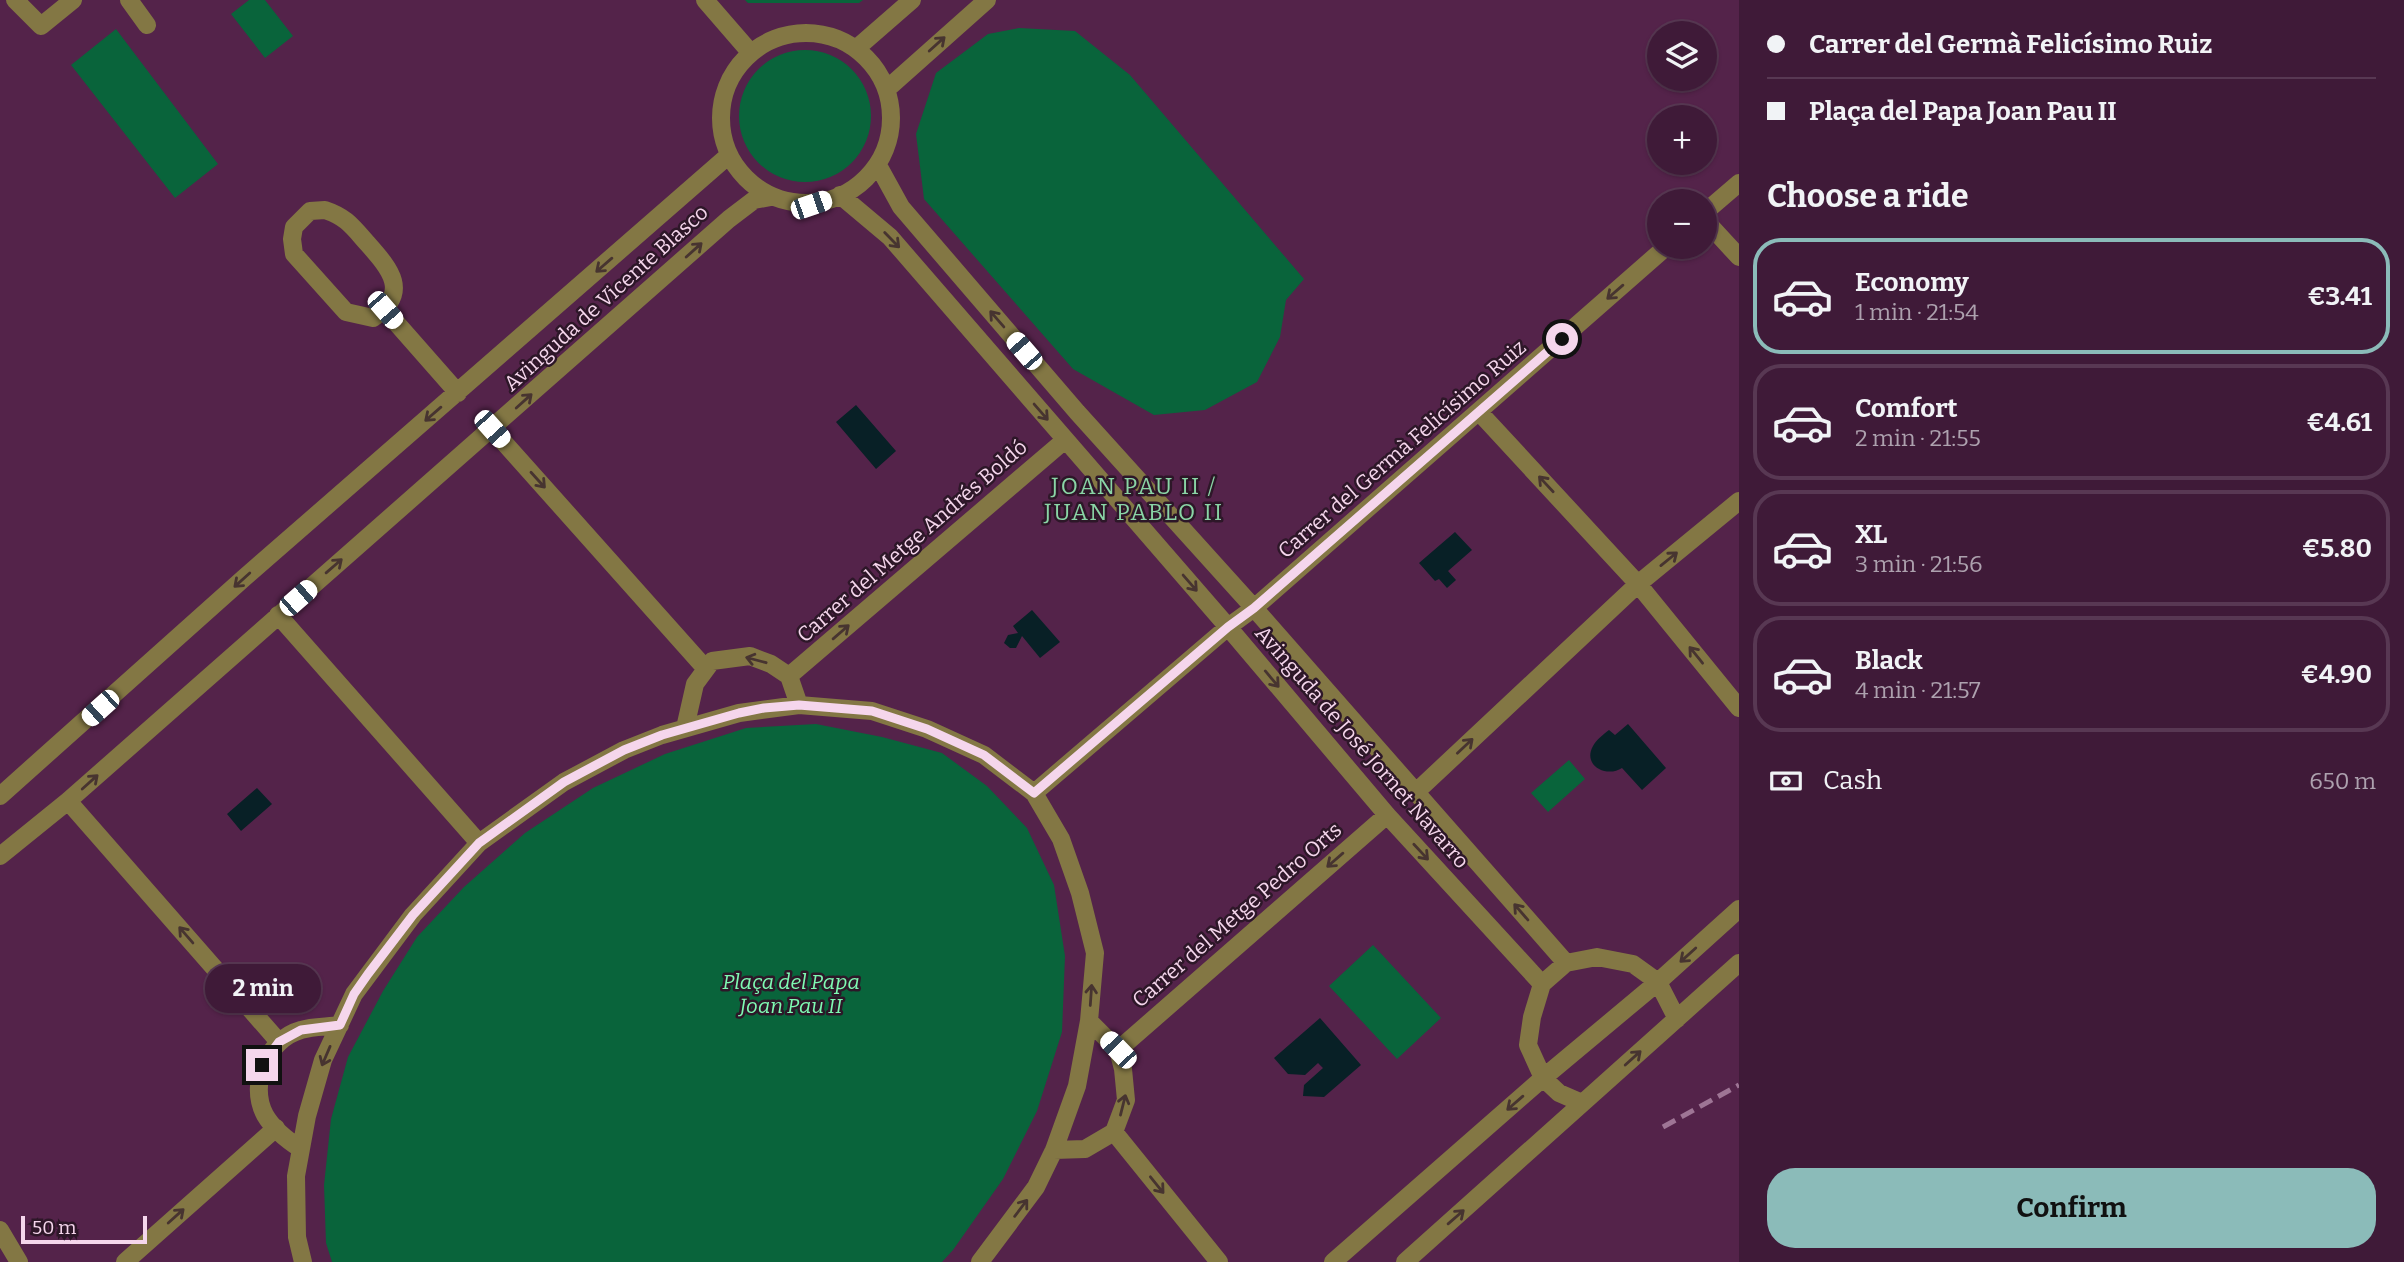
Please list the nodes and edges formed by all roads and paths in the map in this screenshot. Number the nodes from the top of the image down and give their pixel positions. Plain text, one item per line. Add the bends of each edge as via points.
1 (15, 0) edge
2 (73, 0) edge
3 (129, 0) edge
4 (705, 0) edge
5 (912, 0) edge
6 (987, 0) edge
7 (147, 25) dead end
8 (858, 47) junction
9 (750, 51) junction
10 (887, 89) junction
11 (729, 155) junction
12 (879, 167) junction
13 (1739, 183) edge
14 (841, 195) junction
15 (771, 197) junction
16 (1717, 202) edge
17 (1717, 233) edge
18 (1739, 257) edge
19 (1652, 259) edge
20 (385, 310) junction
21 (458, 393) junction
22 (1479, 412) junction
23 (492, 429) junction
24 (1065, 440) junction
25 (1739, 501) edge
26 (1638, 584) junction
27 (1254, 608) junction
28 (278, 615) junction
29 (1228, 627) junction
30 (706, 669) junction
31 (789, 676) junction
32 (799, 705) junction
33 (1739, 708) edge
34 (685, 728) junction
35 (1416, 792) junction
36 (1034, 793) junction
37 (0, 796) edge
38 (68, 801) junction
39 (1387, 815) junction
40 (479, 843) junction
41 (0, 856) edge
42 (1739, 909) edge
43 (1566, 963) junction
44 (1739, 963) edge
45 (1658, 982) junction
46 (1542, 984) junction
47 (1677, 1018) junction
48 (1089, 1021) junction
49 (340, 1025) junction
50 (279, 1042) junction
51 (1118, 1050) junction
52 (1543, 1078) junction
53 (1582, 1103) junction
54 (275, 1128) junction
55 (1114, 1132) junction
56 (301, 1149) junction
57 (1054, 1150) junction
58 (0, 1230) edge
59 (19, 1262) edge
60 (125, 1262) edge
61 (303, 1262) edge
62 (979, 1262) edge
63 (1219, 1262) edge
64 (1333, 1262) edge
65 (1405, 1262) edge

1 - 2 street via 41,26
3 - 7 street
4 - 9 street
5 - 8 street
10 -> 6 street
8 - 9 street via 812,33 778,36
8 - 10 street
9 - 11 street via 734,68 722,93 719,130
10 - 12 street via 894,120
11 - 15 street via 743,176
11 -> 21 street, Avinguda de Vicente Blasco
12 - 14 street
27 -> 12 street, Avinguda de José Jornet Navarro via 901,207
13 - 16 street
14 - 15 street via 811,205
14 -> 24 street, Avinguda de José Jornet Navarro via 890,237
23 -> 15 street, Avinguda de Vicente Blasco via 729,219 754,200
17 - 18 street
19 -> 22 street, Carrer del Germà Felicísimo Ruiz
20 - 20 street via 394,285 389,268 343,216 317,210 301,218 294,227 294,254 321,285 346,312 373,318
20 - 21 street
21 -> 37 street, Avinguda de Vicente Blasco
26 -> 22 street
22 - 27 street, Carrer del Germà Felicísimo Ruiz
28 -> 23 street, Avinguda de Vicente Blasco
23 -> 30 street
24 -> 29 street, Avinguda de José Jornet Navarro
31 -> 24 street, Carrer del Metge Andrés Boldó
26 -> 25 street
33 -> 26 street
35 -> 26 street
27 - 29 street, Carrer del Germà Felicísimo Ruiz
27 - 35 street, Avinguda de José Jornet Navarro
38 -> 28 street, Avinguda de Vicente Blasco
28 - 40 street
29 - 36 street, Carrer del Germà Felicísimo Ruiz
29 -> 39 street, Avinguda de José Jornet Navarro
31 -> 30 street via 750,656 712,661
30 - 34 street via 695,684
31 - 32 street
32 - 34 street via 739,713
32 - 36 street via 872,711 927,729 984,755
34 - 40 street via 624,750 564,782
43 -> 35 street, Avinguda de José Jornet Navarro
48 -> 36 street via 1095,953 1061,839
38 - 41 street, Avinguda de Vicente Blasco
50 -> 38 street
39 -> 46 street, Avinguda de José Jornet Navarro
39 -> 51 street, Carrer del Metge Pedro Orts
40 - 49 street via 413,915 354,994
42 -> 45 street
43 - 45 street via 1597,957 1633,964
43 - 46 street
44 - 47 street
45 - 47 street
45 - 52 street
46 - 52 street via 1528,1045
53 -> 47 street
48 - 51 street
48 - 57 street via 1077,1086
49 - 50 street via 301,1030
49 -> 56 street via 323,1060
50 - 54 street via 262,1065 259,1096
55 -> 51 street via 1126,1100
52 - 53 street via 1559,1093
52 -> 64 street
65 -> 53 street
54 - 56 street
60 -> 54 street
55 - 57 street via 1085,1149
55 -> 63 street
56 - 61 street via 296,1176 297,1237
62 -> 57 street via 1036,1187
58 - 59 street

